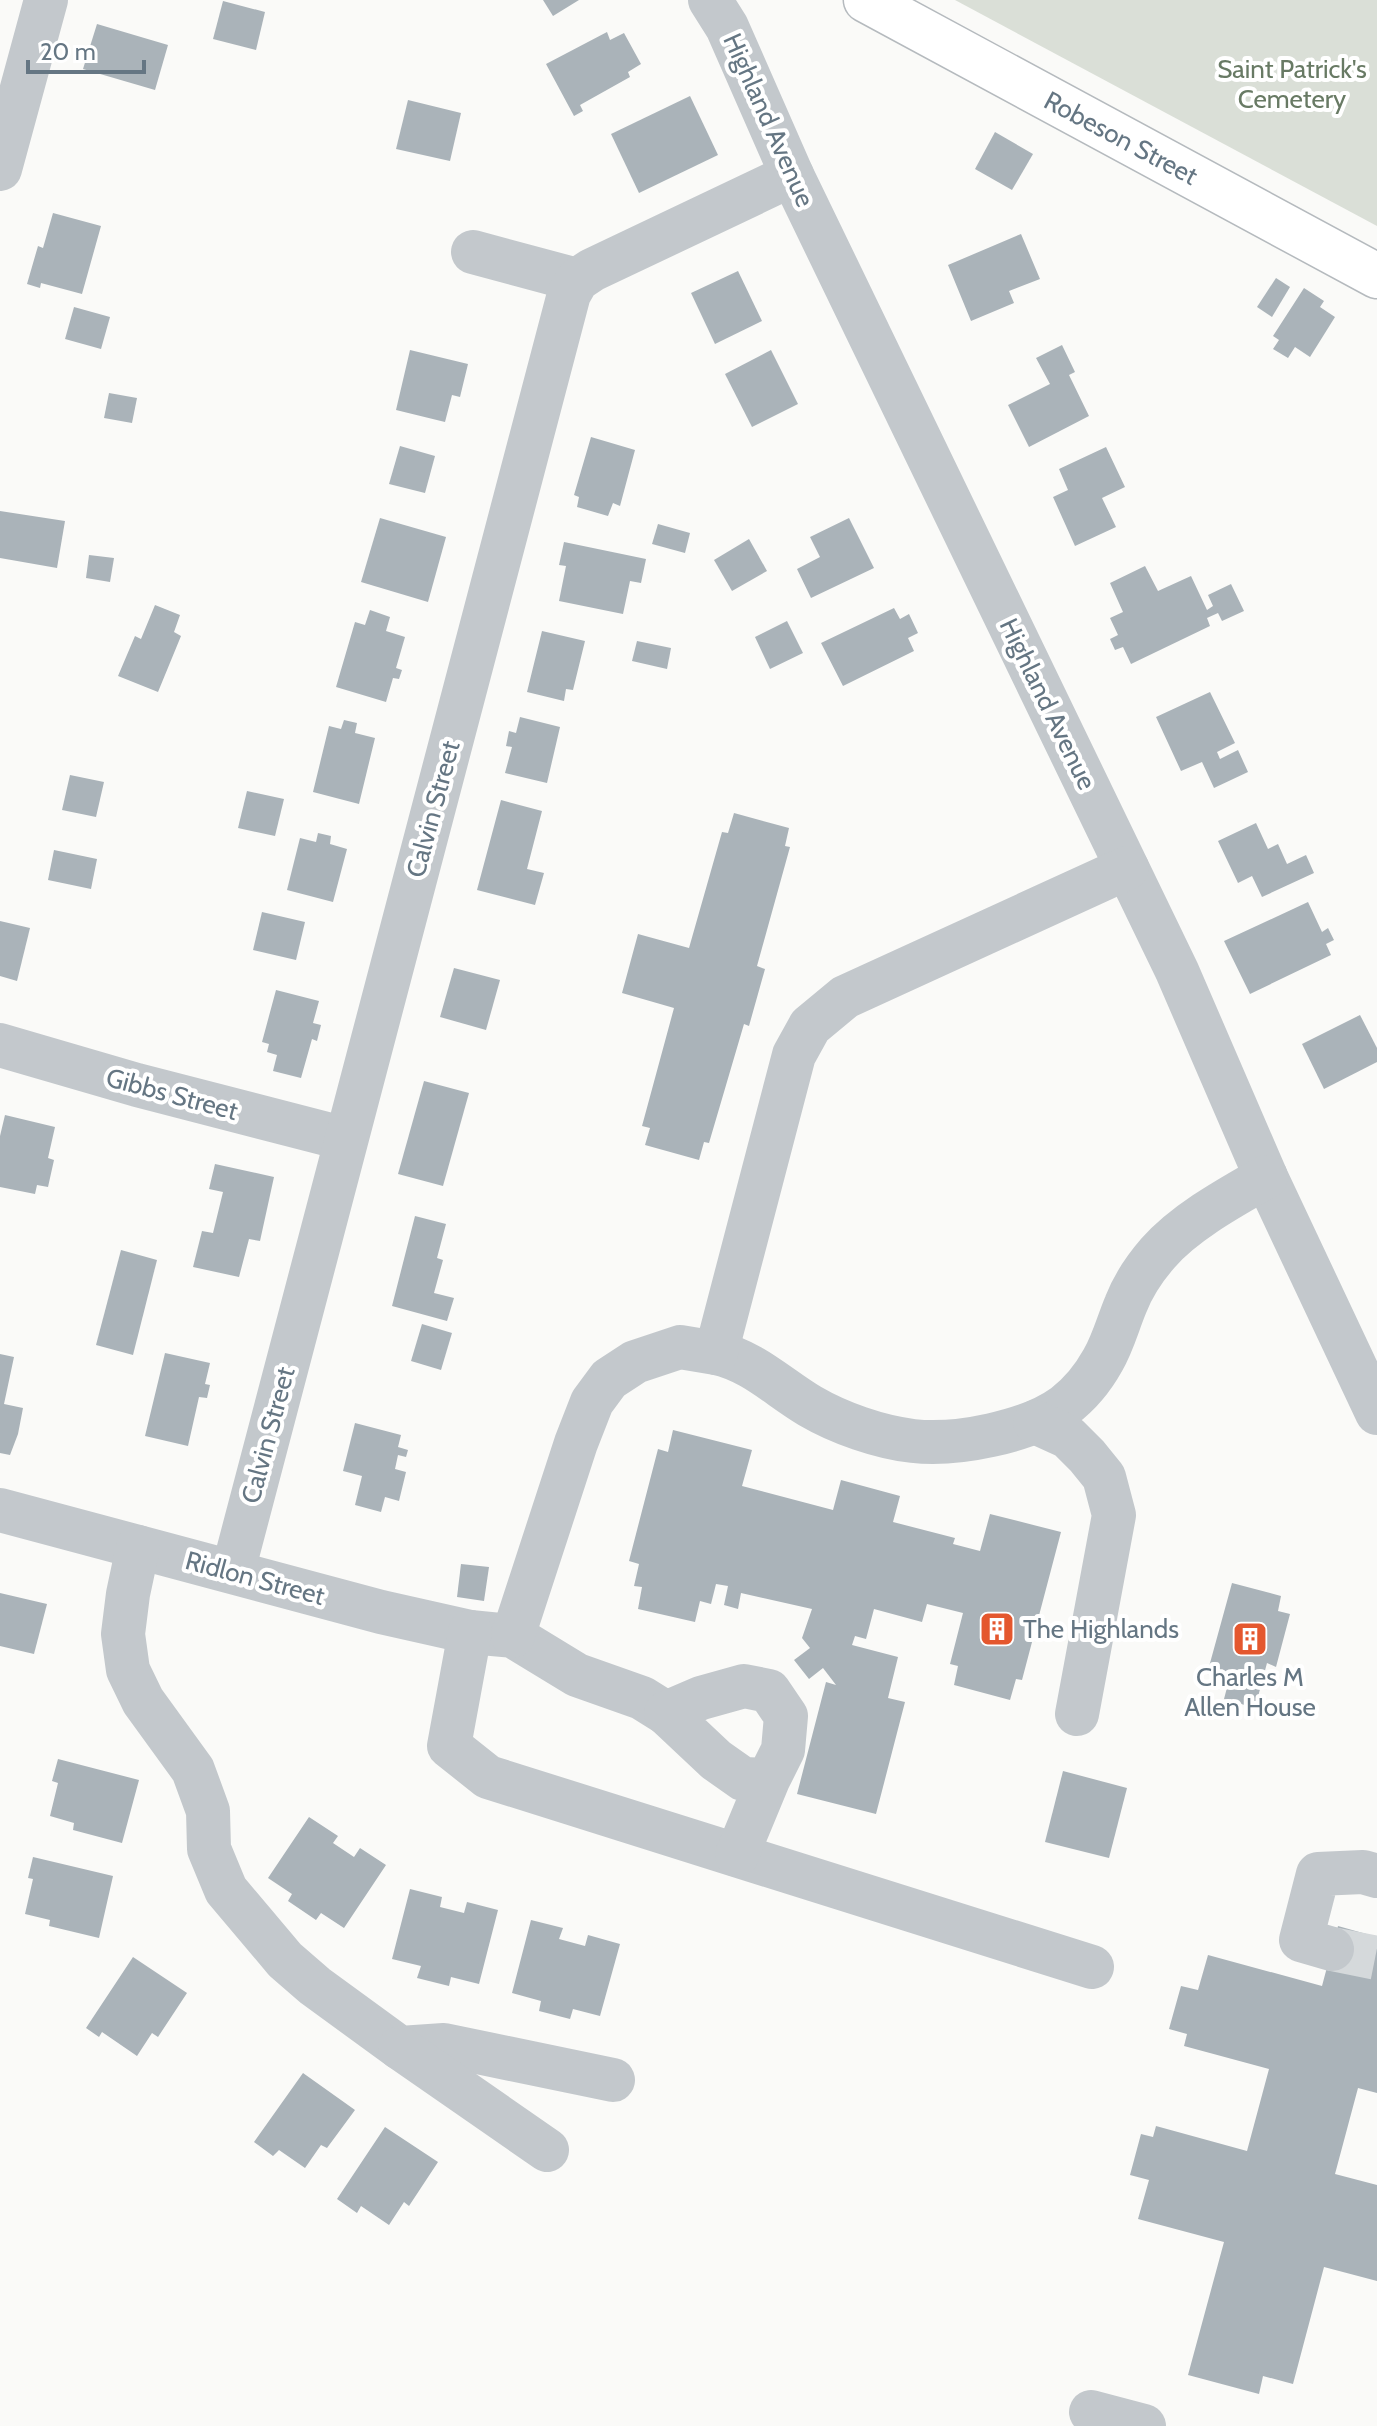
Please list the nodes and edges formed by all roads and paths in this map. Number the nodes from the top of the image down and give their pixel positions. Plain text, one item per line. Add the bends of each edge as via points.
1 (46, 0) edge
2 (710, 0) edge
3 (866, 0) edge
4 (0, 169) edge
5 (792, 175) junction
6 (473, 252) dead end
7 (1377, 276) edge
8 (577, 280) junction
9 (1127, 868) junction
10 (0, 1045) edge
11 (346, 1139) junction
12 (1266, 1177) junction
13 (716, 1353) junction
14 (1377, 1413) edge
15 (1035, 1422) junction
16 (0, 1510) edge
17 (138, 1547) junction
18 (233, 1571) junction
19 (470, 1632) junction
20 (513, 1636) junction
21 (666, 1713) junction
22 (1077, 1714) dead end
23 (768, 1780) junction
24 (737, 1855) junction
25 (1377, 1876) edge
26 (1332, 1949) tunnel mouth
27 (1092, 1967) dead end
28 (400, 2048) junction
29 (613, 2080) dead end
30 (547, 2150) dead end
31 (1091, 2412) dead end
32 (1144, 2426) edge

1 - 4 street
2 - 5 street, Highland Avenue
3 - 7 main road, Robeson Street
5 - 8 street
5 - 9 street, Highland Avenue
6 - 8 street
8 - 11 street, Calvin Street via 560,324
9 - 12 street, Highland Avenue
9 - 13 street via 845,997 810,1026 794,1055
10 - 11 street, Gibbs Street
11 - 18 street, Calvin Street
12 - 14 street, Highland Avenue
12 - 15 street via 1220,1204 1160,1251 1127,1300 1104,1359 1087,1385 1063,1407
13 - 15 street via 737,1357 813,1408 913,1441 975,1438
13 - 20 street via 680,1347 635,1362 609,1379 592,1402
15 - 22 street via 1068,1437 1087,1456 1104,1477 1114,1515
16 - 17 street, Ridlon Street
17 - 18 street, Ridlon Street
17 - 28 street via 123,1634 128,1670 143,1701 193,1770 208,1811 209,1849 226,1890 285,1960
18 - 19 street, Ridlon Street via 283,1588
19 - 20 street, Ridlon Street
19 - 24 street via 449,1746 488,1777
20 - 21 street via 577,1675 642,1698
21 - 23 street via 743,1779
21 - 23 street via 744,1686 769,1691 786,1716 783,1750
23 - 24 street
24 - 27 street
25 - 26 street via 1318,1874 1301,1940
28 - 29 street via 444,2045
28 - 30 street
31 - 32 street

